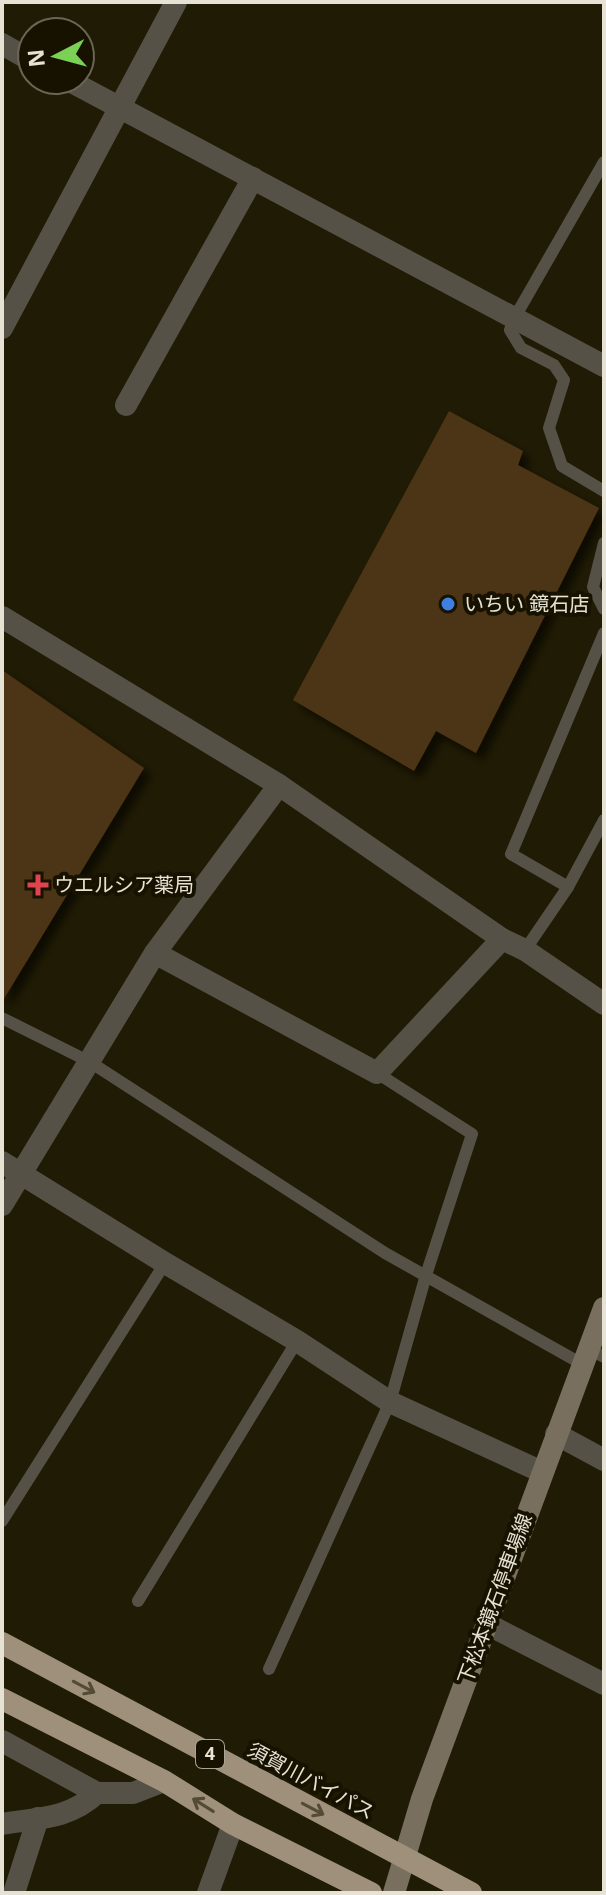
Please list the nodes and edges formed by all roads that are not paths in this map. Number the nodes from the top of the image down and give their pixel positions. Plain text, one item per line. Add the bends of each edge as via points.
1 (176, 2) edge
2 (96, 95) edge
3 (119, 107) junction
4 (604, 162) edge
5 (253, 178) junction
6 (515, 317) junction
7 (2, 328) edge
8 (604, 366) edge
9 (126, 405) dead end
10 (604, 491) edge
11 (604, 543) edge
12 (604, 609) edge
13 (2, 617) edge
14 (604, 633) edge
15 (279, 785) junction
16 (604, 820) edge
17 (568, 887) junction
18 (502, 939) junction
19 (525, 950) junction
20 (155, 953) junction
21 (604, 1004) edge
22 (2, 1018) edge
23 (90, 1062) junction
24 (377, 1073) junction
25 (2, 1162) edge
26 (22, 1174) junction
27 (2, 1205) edge
28 (165, 1263) junction
29 (426, 1275) junction
30 (604, 1308) edge
31 (297, 1341) junction
32 (592, 1357) edge
33 (390, 1402) junction
34 (556, 1434) junction
35 (604, 1460) edge
36 (542, 1472) junction
37 (2, 1521) edge
38 (138, 1601) dead end
39 (487, 1624) junction
40 (2, 1643) edge
41 (269, 1669) dead end
42 (604, 1684) edge
43 (2, 1699) edge
44 (2, 1741) edge
45 (164, 1781) junction
46 (97, 1793) junction
47 (38, 1818) junction
48 (2, 1824) edge
49 (233, 1824) junction
50 (405, 1858) junction
51 (14, 1893) edge
52 (208, 1893) edge
53 (371, 1893) edge
54 (394, 1893) edge
55 (471, 1893) edge

1 - 3 street
2 - 3 street
3 - 5 street
3 - 7 street
4 - 6 lane
5 - 6 street
5 - 9 street
6 - 8 street
6 - 10 lane via 510,330 521,348 554,365 564,380 549,428 562,466
11 - 12 lane via 593,587
13 - 15 street
14 - 17 lane via 511,854
15 - 18 street
15 - 20 street
16 - 17 lane
17 - 19 lane
18 - 19 street
18 - 24 street
19 - 21 street
20 - 23 street
20 - 24 street
22 - 23 lane
23 - 26 street
23 - 29 lane
24 - 29 lane via 472,1134
25 - 26 street
26 - 27 street
26 - 28 street
28 - 31 street
28 - 37 lane
29 - 32 lane
29 - 33 lane
30 - 32 main road, 下松本鏡石停車場線
31 - 33 street
31 - 38 lane
32 - 34 main road, 下松本鏡石停車場線
33 - 36 street
33 - 41 lane
34 - 35 street
34 - 36 main road, 下松本鏡石停車場線
36 - 39 main road, 下松本鏡石停車場線
39 - 42 street
39 - 50 main road, 下松本鏡石停車場線
40 -> 50 highway, 須賀川バイパス / 4
43 - 45 highway, 4
44 - 46 street
45 - 46 street via 133,1793
49 -> 45 highway, 4
46 - 47 street via 81,1808
47 - 48 street
47 - 51 street
49 - 52 street
49 - 53 highway, 4
50 - 54 main road, 下松本鏡石停車場線
50 - 55 highway, 須賀川バイパス / 4

